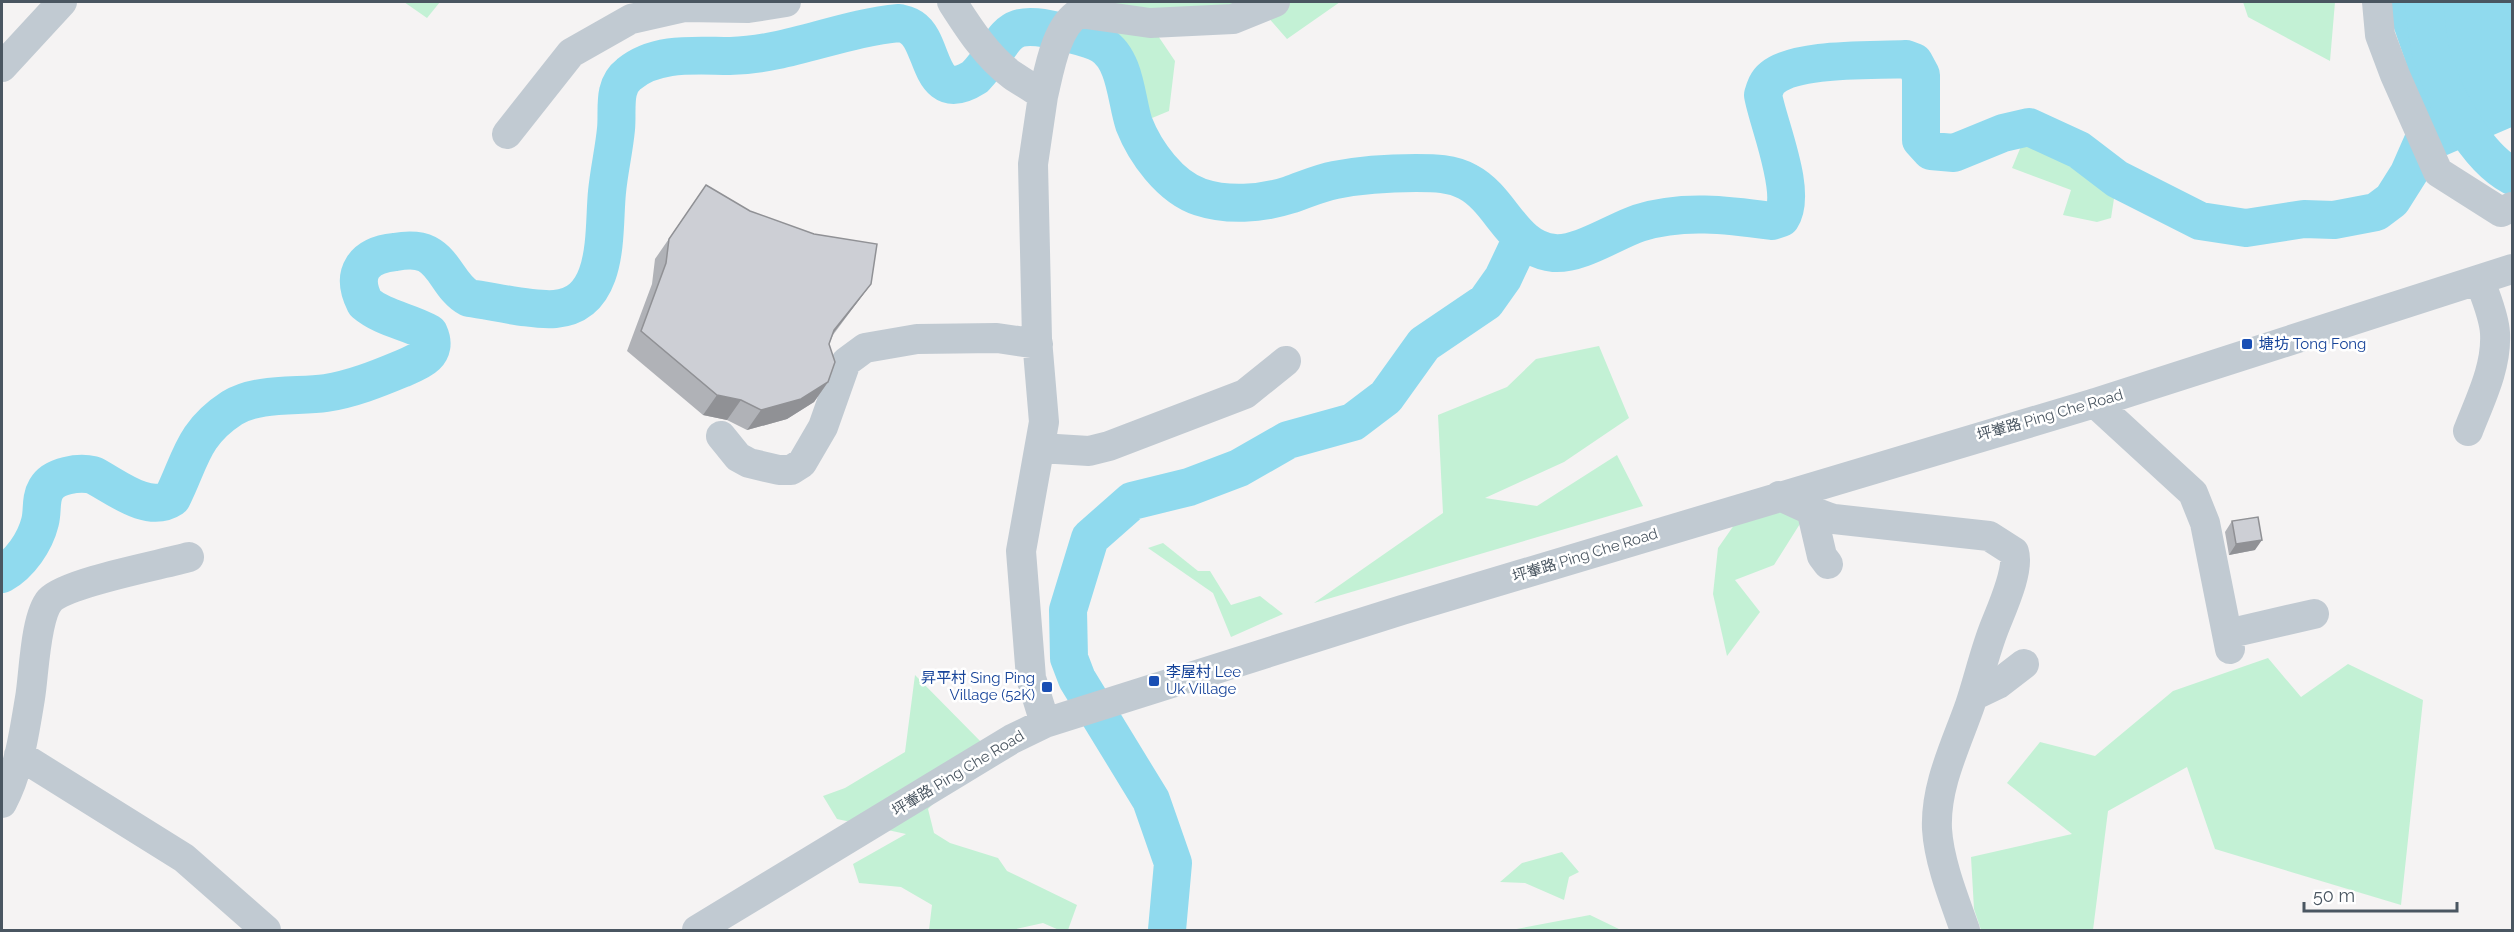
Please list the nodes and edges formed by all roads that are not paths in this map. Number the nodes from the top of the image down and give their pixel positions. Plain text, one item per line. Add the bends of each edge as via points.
1 (62, 2) edge
2 (786, 2) edge
3 (1275, 2) edge
4 (2377, 2) edge
5 (957, 10) edge
6 (2, 67) edge
7 (1043, 96) junction
8 (507, 134) dead end
9 (2512, 207) edge
10 (2512, 269) edge
11 (2480, 280) junction
12 (1038, 344) junction
13 (1286, 361) dead end
14 (2096, 403) junction
15 (2468, 430) dead end
16 (721, 436) dead end
17 (1040, 448) junction
18 (1779, 496) junction
19 (1812, 513) junction
20 (189, 557) dead end
21 (1828, 564) dead end
22 (2314, 614) dead end
23 (2024, 664) dead end
24 (1973, 696) junction
25 (1051, 721) junction
26 (20, 755) junction
27 (2, 803) edge
28 (703, 929) edge
29 (266, 930) edge
30 (1965, 930) edge

1 - 6 street
2 - 8 street via 748,8 684,7 631,19 571,52
3 - 7 street via 1233,19 1150,23 1085,13 1069,18
4 - 9 street via 2380,34 2438,172 2501,212
5 - 7 street via 973,34 1005,67
7 - 12 street via 1033,164
10 - 11 street, 坪輋路 Ping Che Road
11 - 14 street, 坪輋路 Ping Che Road
11 - 15 street via 2495,333 2494,351 2488,381
12 - 16 street via 997,338 917,339 865,348 846,362 823,427 802,463 791,470 749,463 738,457
12 - 17 street via 1044,422
13 - 17 street via 1245,394 1109,446 1089,451
14 - 18 street, 坪輋路 Ping Che Road
14 - 22 street via 2193,493 2205,523 2229,642
17 - 25 street via 1021,551 1031,678
18 - 19 street
18 - 25 street, 坪輋路 Ping Che Road
19 - 21 street via 1822,556
19 - 24 street via 1834,519 1989,536 2014,552 2014,571
20 - 26 street via 70,588 50,600 42,616
23 - 24 street via 1998,684
24 - 30 street via 1951,752 1937,828
25 - 28 street, 坪輋路 Ping Che Road via 1012,738
26 - 27 street
26 - 29 street via 184,858

